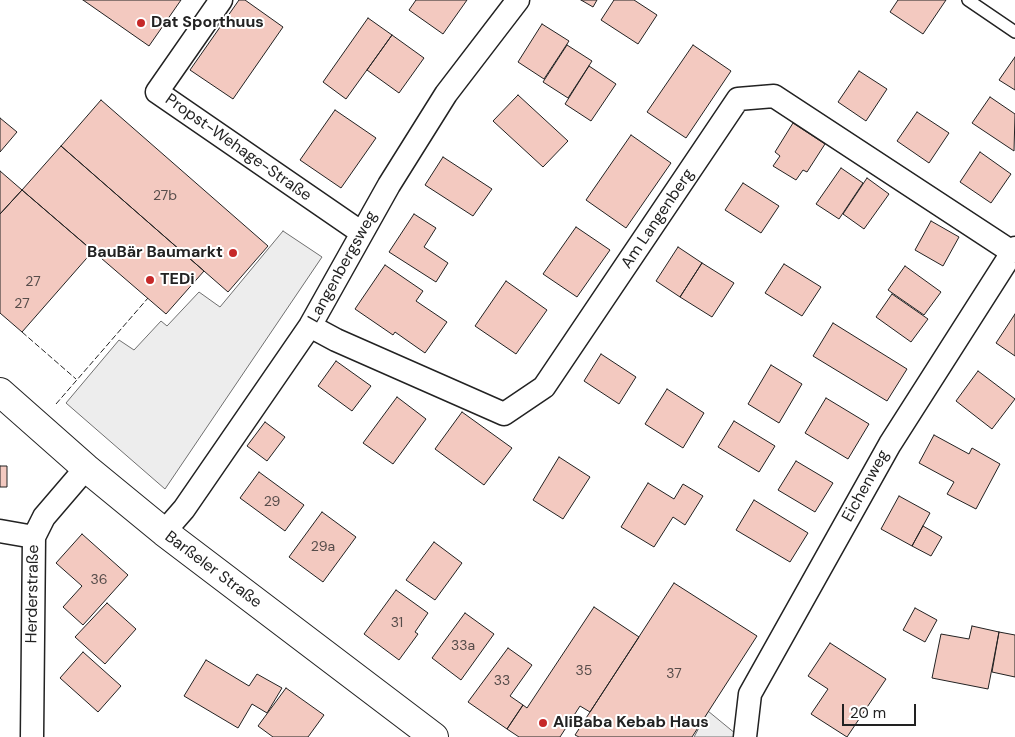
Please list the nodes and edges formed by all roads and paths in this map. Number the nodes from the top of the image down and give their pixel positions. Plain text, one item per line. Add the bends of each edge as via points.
1 (221, 0) edge
2 (518, 0) edge
3 (968, 0) edge
4 (1015, 32) edge
5 (362, 233) junction
6 (1014, 250) edge
7 (310, 326) junction
8 (0, 392) edge
9 (86, 468) junction
10 (0, 531) edge
11 (164, 532) junction
12 (34, 537) junction
13 (32, 737) edge
14 (434, 737) edge
15 (745, 737) edge

1 - 5 street, Propst-Wehage-Straße via 157,92
2 - 5 street, Langenbergsweg via 446,94
3 - 4 lane
5 - 7 street, Langenbergsweg
6 - 7 street, Am Langenberg via 774,96 738,99 544,387 504,414
6 - 15 street, Eichenweg via 890,444 754,686 750,694
7 - 11 street, Langenbergsweg via 184,509
8 - 9 street, Barßeler Straße
9 - 11 street, Barßeler Straße
9 - 12 street, Herderstraße via 44,517
10 - 12 street
11 - 14 street, Barßeler Straße
12 - 13 street, Herderstraße

